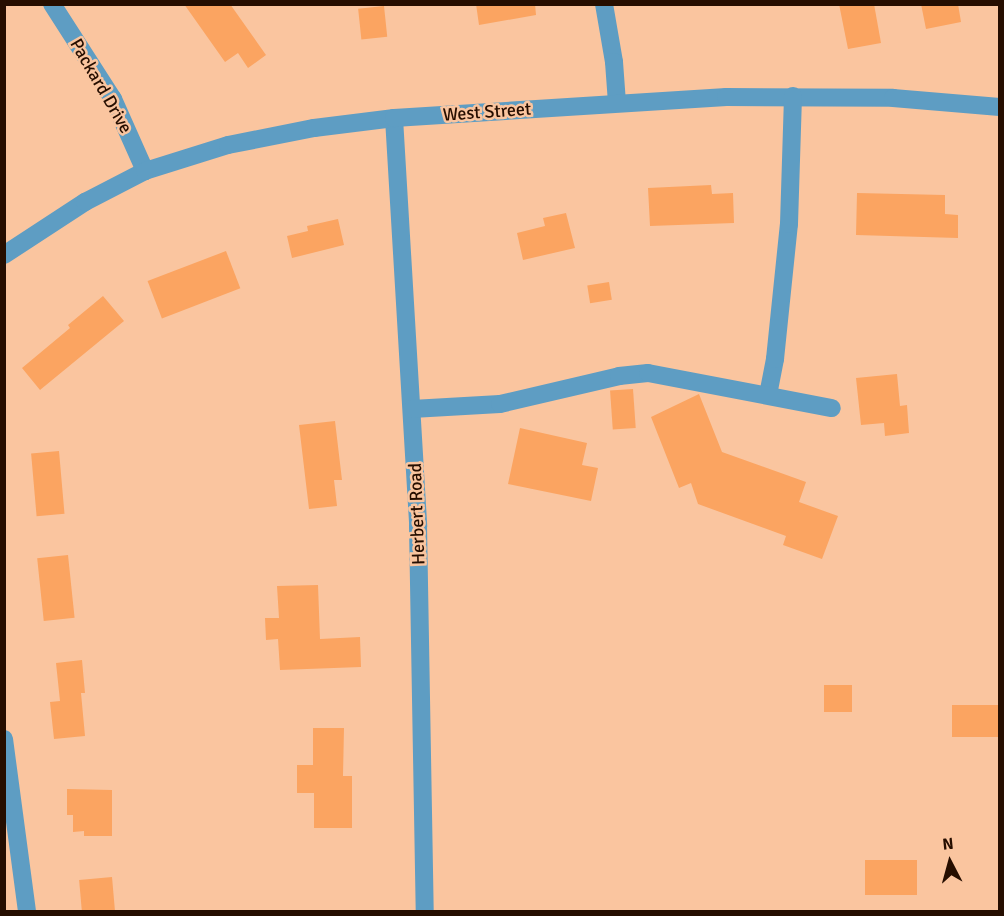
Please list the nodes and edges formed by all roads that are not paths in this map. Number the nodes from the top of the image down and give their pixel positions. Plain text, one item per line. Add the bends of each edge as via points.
1 (52, 4) edge
2 (604, 4) edge
3 (793, 96) junction
4 (617, 103) junction
5 (999, 107) edge
6 (394, 118) junction
7 (145, 171) junction
8 (4, 255) edge
9 (768, 395) junction
10 (832, 408) dead end
11 (412, 409) junction
12 (4, 739) edge
13 (27, 912) edge
14 (425, 912) edge

1 - 7 street, Packard Drive via 113,99
2 - 4 street
3 - 4 street, West Street
3 - 5 street, West Street via 893,98
3 - 9 street via 789,224
4 - 6 street, West Street
6 - 7 street, West Street via 259,138
6 - 11 street, Herbert Road
7 - 8 street, West Street via 85,202
9 - 10 street
9 - 11 street via 663,374 634,373 517,402
11 - 14 street, Herbert Road via 419,547
12 - 13 street

